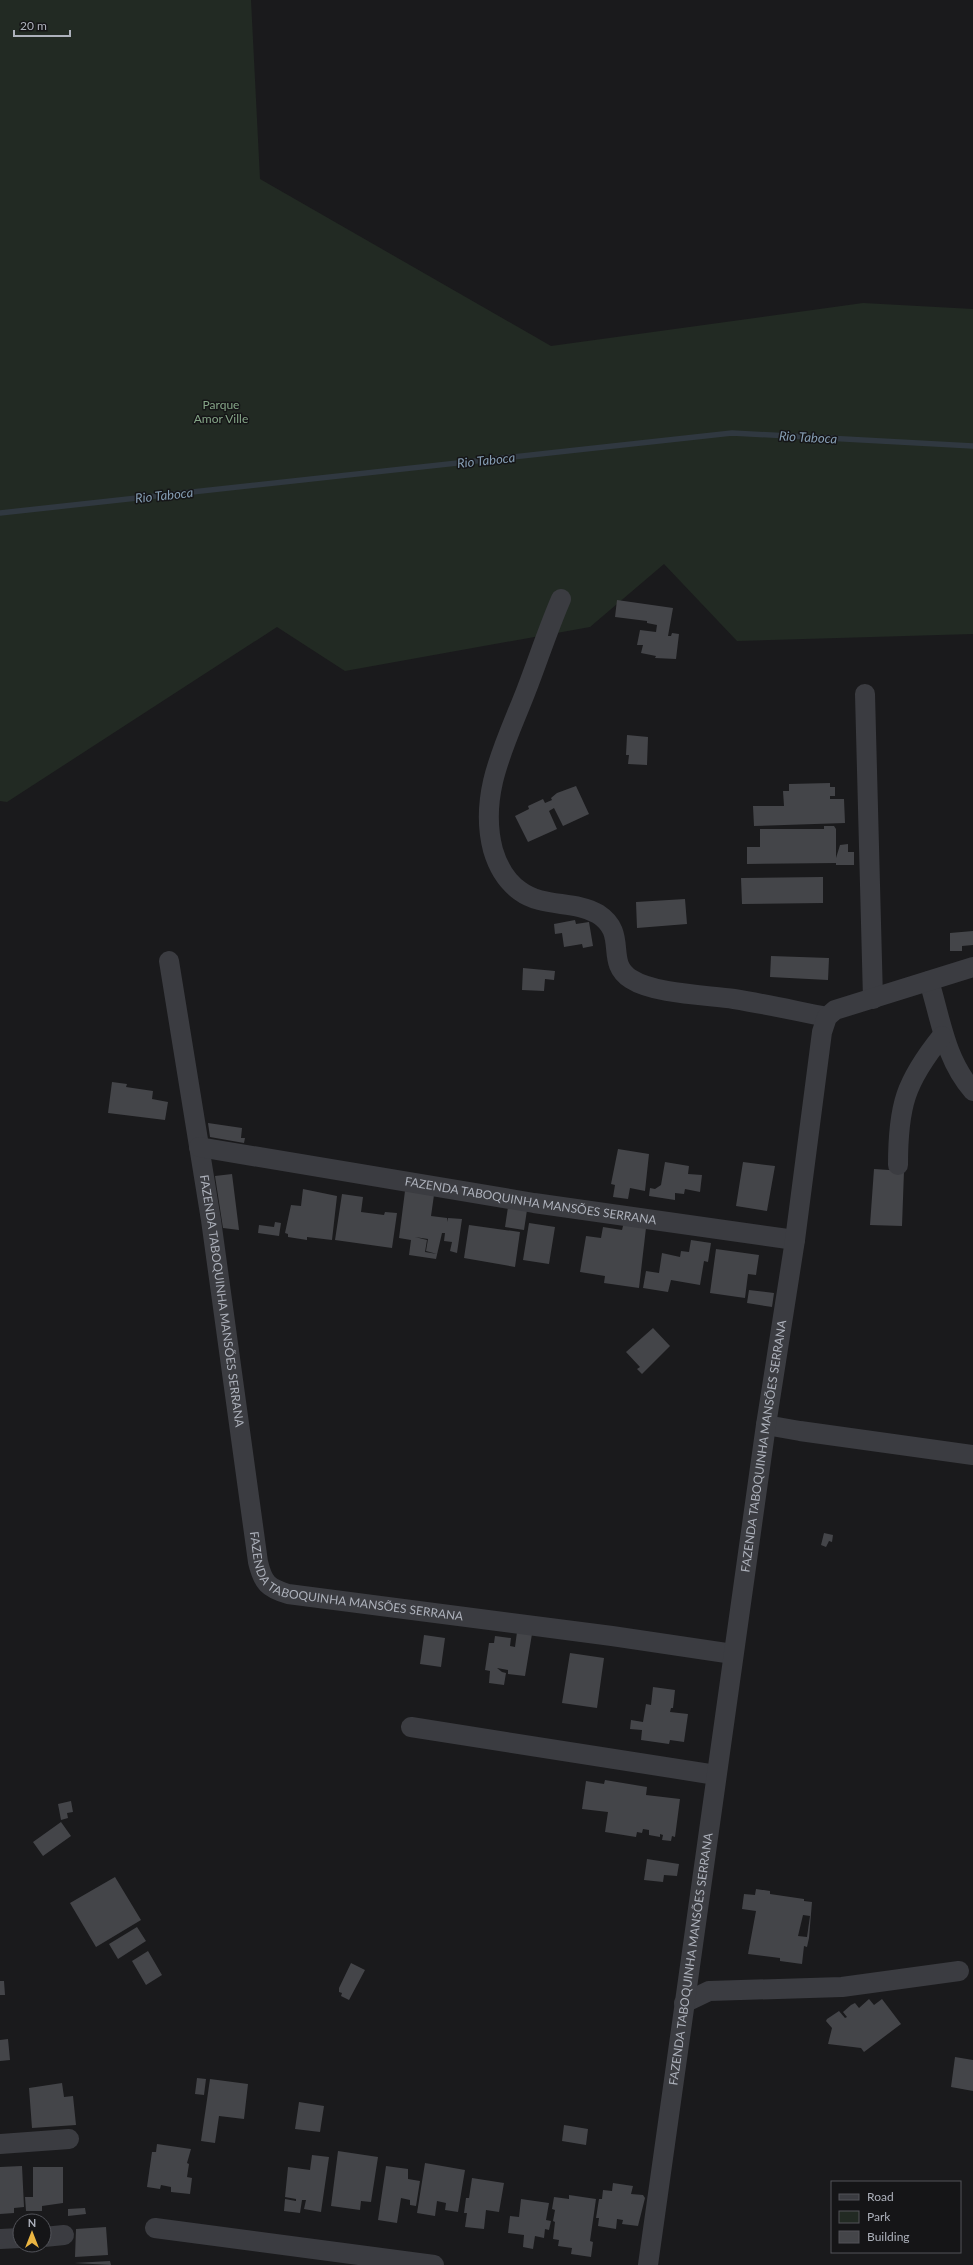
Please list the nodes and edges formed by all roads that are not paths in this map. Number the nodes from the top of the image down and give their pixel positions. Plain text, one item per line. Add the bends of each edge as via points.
1 (561, 599) dead end
2 (865, 694) dead end
3 (169, 961) dead end
4 (973, 967) edge
5 (929, 980) junction
6 (873, 999) junction
7 (827, 1017) junction
8 (942, 1036) junction
9 (973, 1090) edge
10 (199, 1146) junction
11 (898, 1165) dead end
12 (795, 1240) junction
13 (766, 1425) junction
14 (973, 1455) edge
15 (733, 1654) junction
16 (410, 1727) dead end
17 (716, 1775) junction
18 (959, 1971) dead end
19 (684, 2003) junction
20 (69, 2139) dead end
21 (0, 2144) edge
22 (155, 2228) dead end
23 (64, 2235) dead end
24 (52, 2236) edge
25 (12, 2238) edge
26 (0, 2239) edge
27 (434, 2265) edge
28 (648, 2265) edge

1 - 7 street via 492,781 489,799 491,841 503,874 521,892 534,898 588,911 608,921 613,928 618,964 624,973 643,985
2 - 6 street
3 - 10 street
4 - 5 street
5 - 6 street
5 - 8 street
6 - 7 street via 836,1010
7 - 12 street, FAZENDA TABOQUINHA MANSÕES SERRANA via 822,1032
8 - 9 street via 955,1066
8 - 11 street via 926,1056 911,1082 902,1108 898,1127
10 - 12 street, FAZENDA TABOQUINHA MANSÕES SERRANA via 534,1203
10 - 15 street, FAZENDA TABOQUINHA MANSÕES SERRANA via 258,1562 266,1584 276,1591 288,1594
12 - 13 street, FAZENDA TABOQUINHA MANSÕES SERRANA
13 - 14 street
13 - 15 street, FAZENDA TABOQUINHA MANSÕES SERRANA
15 - 17 street, FAZENDA TABOQUINHA MANSÕES SERRANA
16 - 17 street
17 - 19 street, FAZENDA TABOQUINHA MANSÕES SERRANA
18 - 19 street via 842,1987 709,1991
19 - 28 street, FAZENDA TABOQUINHA MANSÕES SERRANA
20 - 21 street
22 - 27 street
23 - 24 street
25 - 26 street

